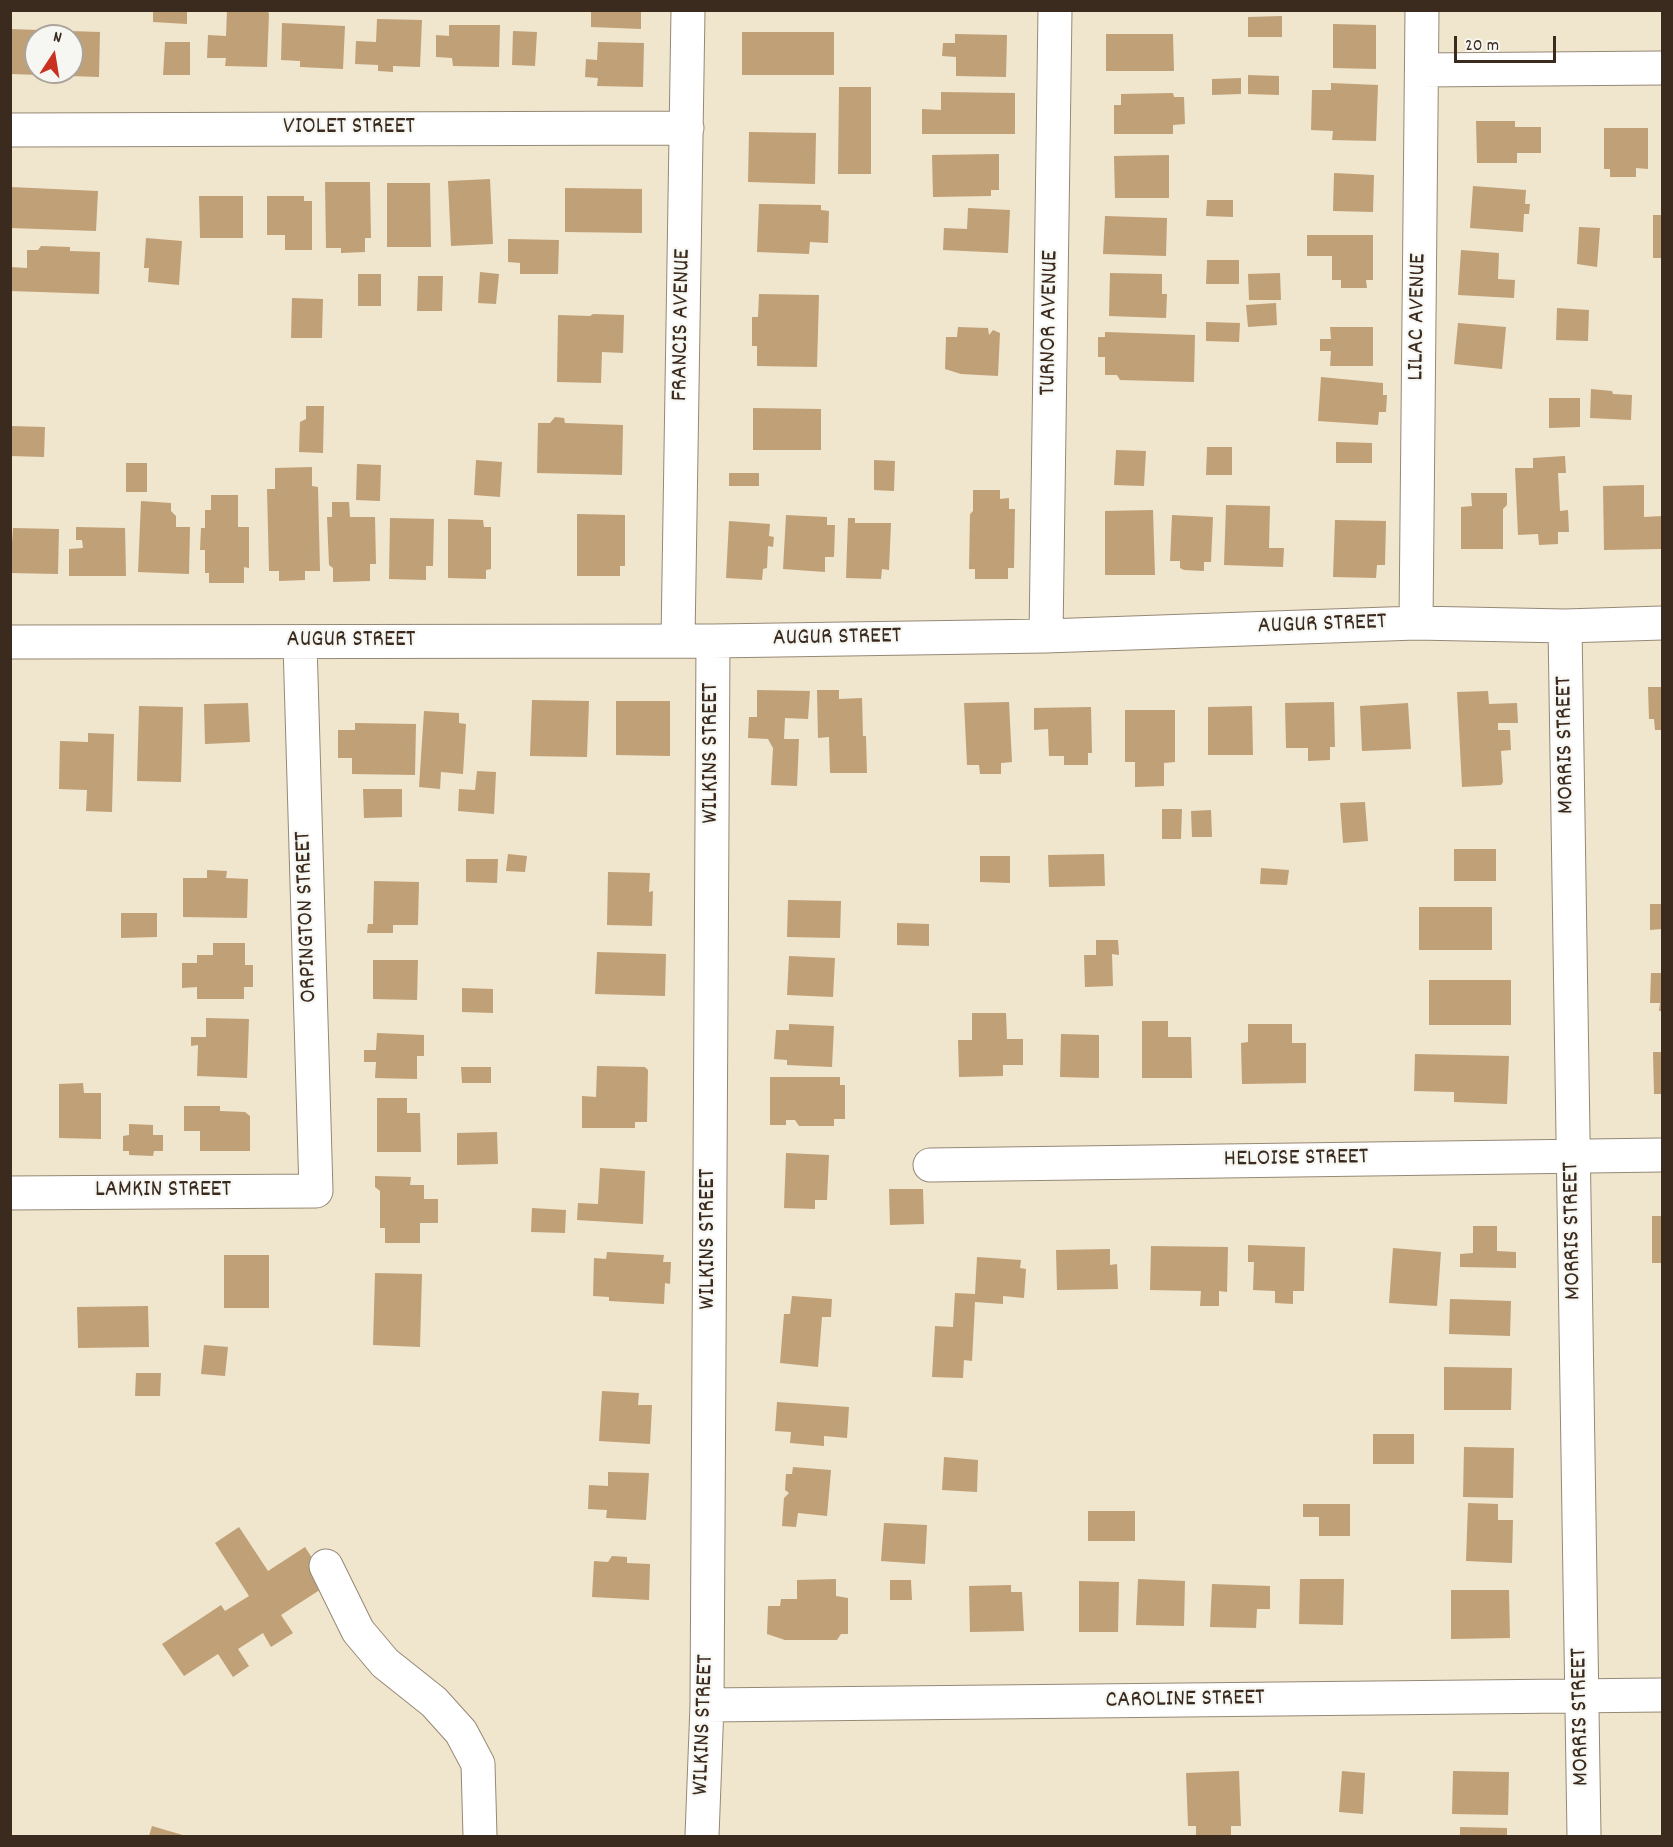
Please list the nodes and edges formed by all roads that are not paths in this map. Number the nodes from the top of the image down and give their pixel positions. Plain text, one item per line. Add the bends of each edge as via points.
1 (688, 10) edge
2 (1055, 10) edge
3 (1422, 10) edge
4 (1662, 68) edge
5 (1422, 70) junction
6 (687, 128) junction
7 (10, 130) edge
8 (1416, 623) junction
9 (1662, 623) edge
10 (1566, 626) junction
11 (1046, 636) junction
12 (678, 640) junction
13 (713, 641) junction
14 (10, 642) edge
15 (300, 643) junction
16 (1662, 1155) edge
17 (1573, 1156) junction
18 (930, 1165) dead end
19 (316, 1191) joint
20 (10, 1192) edge
21 (326, 1566) dead end
22 (1662, 1695) edge
23 (1581, 1697) junction
24 (707, 1705) junction
25 (480, 1836) edge
26 (702, 1836) edge
27 (1584, 1836) edge

1 - 6 street, FRANCIS AVENUE
2 - 11 street, TURNOR AVENUE
3 - 5 street, LILAC AVENUE
4 - 5 street
5 - 8 street, LILAC AVENUE
6 - 7 street, VIOLET STREET
6 - 12 street, FRANCIS AVENUE
8 - 10 street, AUGUR STREET
8 - 11 street, AUGUR STREET
9 - 10 street, AUGUR STREET
10 - 17 street, MORRIS STREET
11 - 13 street, AUGUR STREET
12 - 13 street, AUGUR STREET
12 - 15 street, AUGUR STREET
13 - 24 street, WILKINS STREET
14 - 15 street, AUGUR STREET
15 - 19 street, ORPINGTON STREET
16 - 17 street, HELOISE STREET
17 - 18 street, HELOISE STREET
17 - 23 street, MORRIS STREET
19 - 20 street, LAMKIN STREET
21 - 25 street via 358,1631 385,1663 434,1702 461,1732 477,1764
22 - 23 street, CAROLINE STREET
23 - 24 street, CAROLINE STREET
23 - 27 street, MORRIS STREET
24 - 26 street, WILKINS STREET

